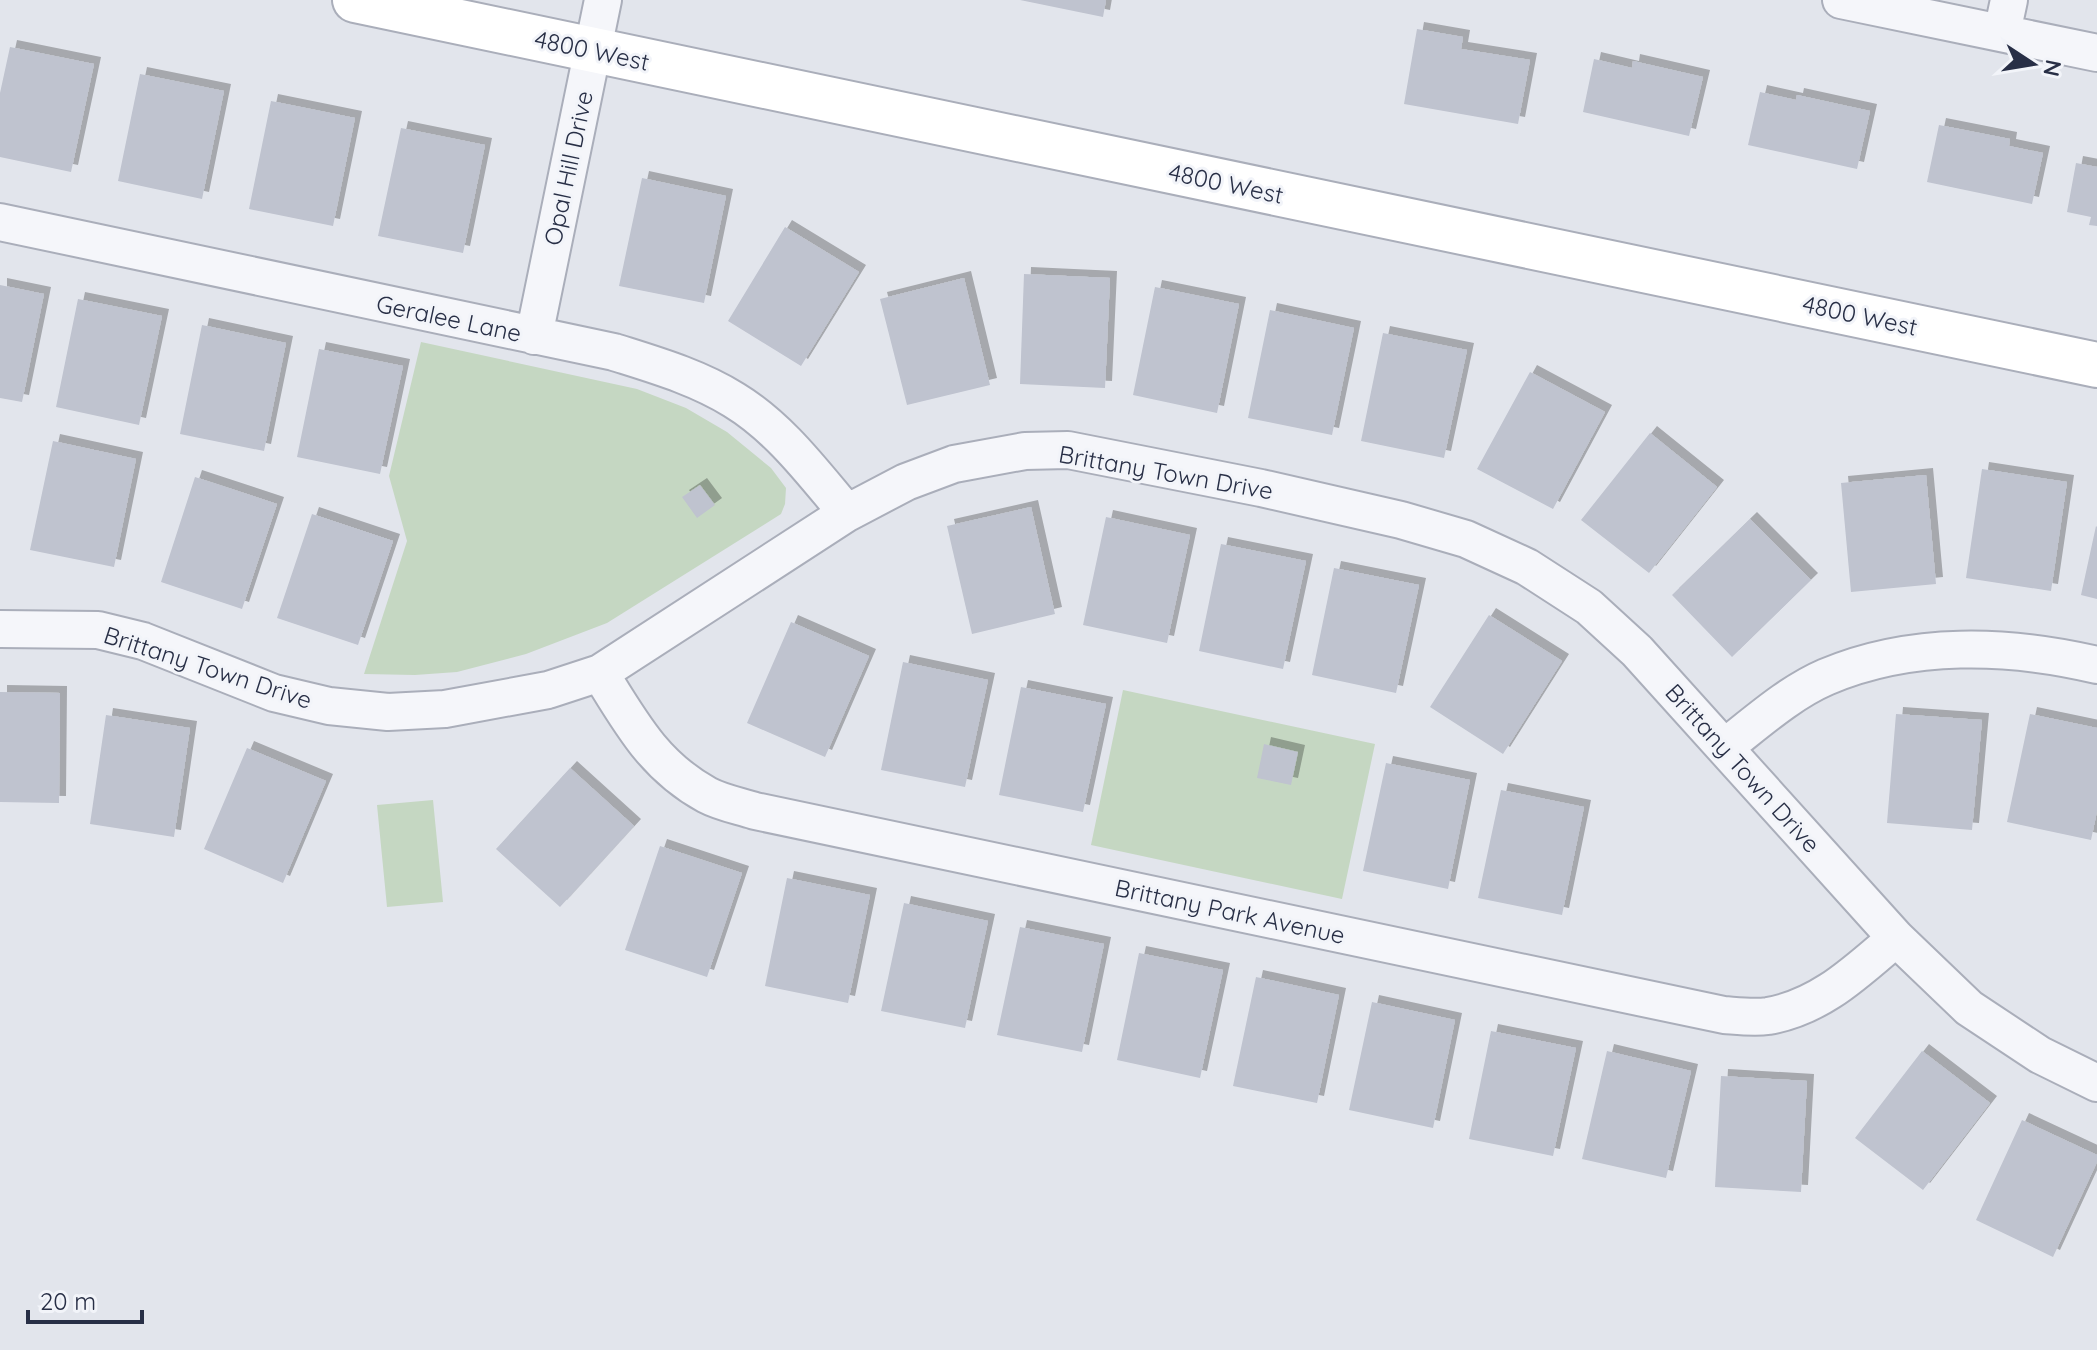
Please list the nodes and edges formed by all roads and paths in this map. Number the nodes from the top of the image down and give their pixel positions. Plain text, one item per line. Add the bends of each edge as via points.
1 (355, 0) edge
2 (603, 0) edge
3 (1841, 0) edge
4 (2005, 17) edge
5 (592, 50) junction
6 (2097, 53) edge
7 (0, 222) edge
8 (534, 336) junction
9 (2097, 365) edge
10 (847, 513) junction
11 (0, 629) edge
12 (2097, 665) edge
13 (600, 673) junction
14 (1725, 747) junction
15 (1896, 938) junction
16 (2097, 1083) edge

1 - 5 main road, 4800 West
2 - 5 street, Opal Hill Drive
3 - 4 street
4 - 6 street
5 - 8 street, Opal Hill Drive
5 - 9 main road, 4800 West
7 - 8 street, Geralee Lane
8 - 10 street, Geralee Lane via 614,352 682,374 735,401 790,445
10 - 13 street, Brittany Town Drive
10 - 14 street, Brittany Town Drive via 954,464 1025,451 1068,450 1401,520 1466,539 1527,567 1589,607
11 - 13 street, Brittany Town Drive via 98,630 143,641 274,693 388,712 504,700
12 - 14 street via 2010,650 1927,651 1876,660 1824,678
13 - 15 street, Brittany Park Avenue via 667,769 710,797 755,811 1724,1015 1766,1016 1799,1008 1834,990
14 - 15 street, Brittany Town Drive
15 - 16 street, Brittany Town Drive via 1969,1008 2040,1055

